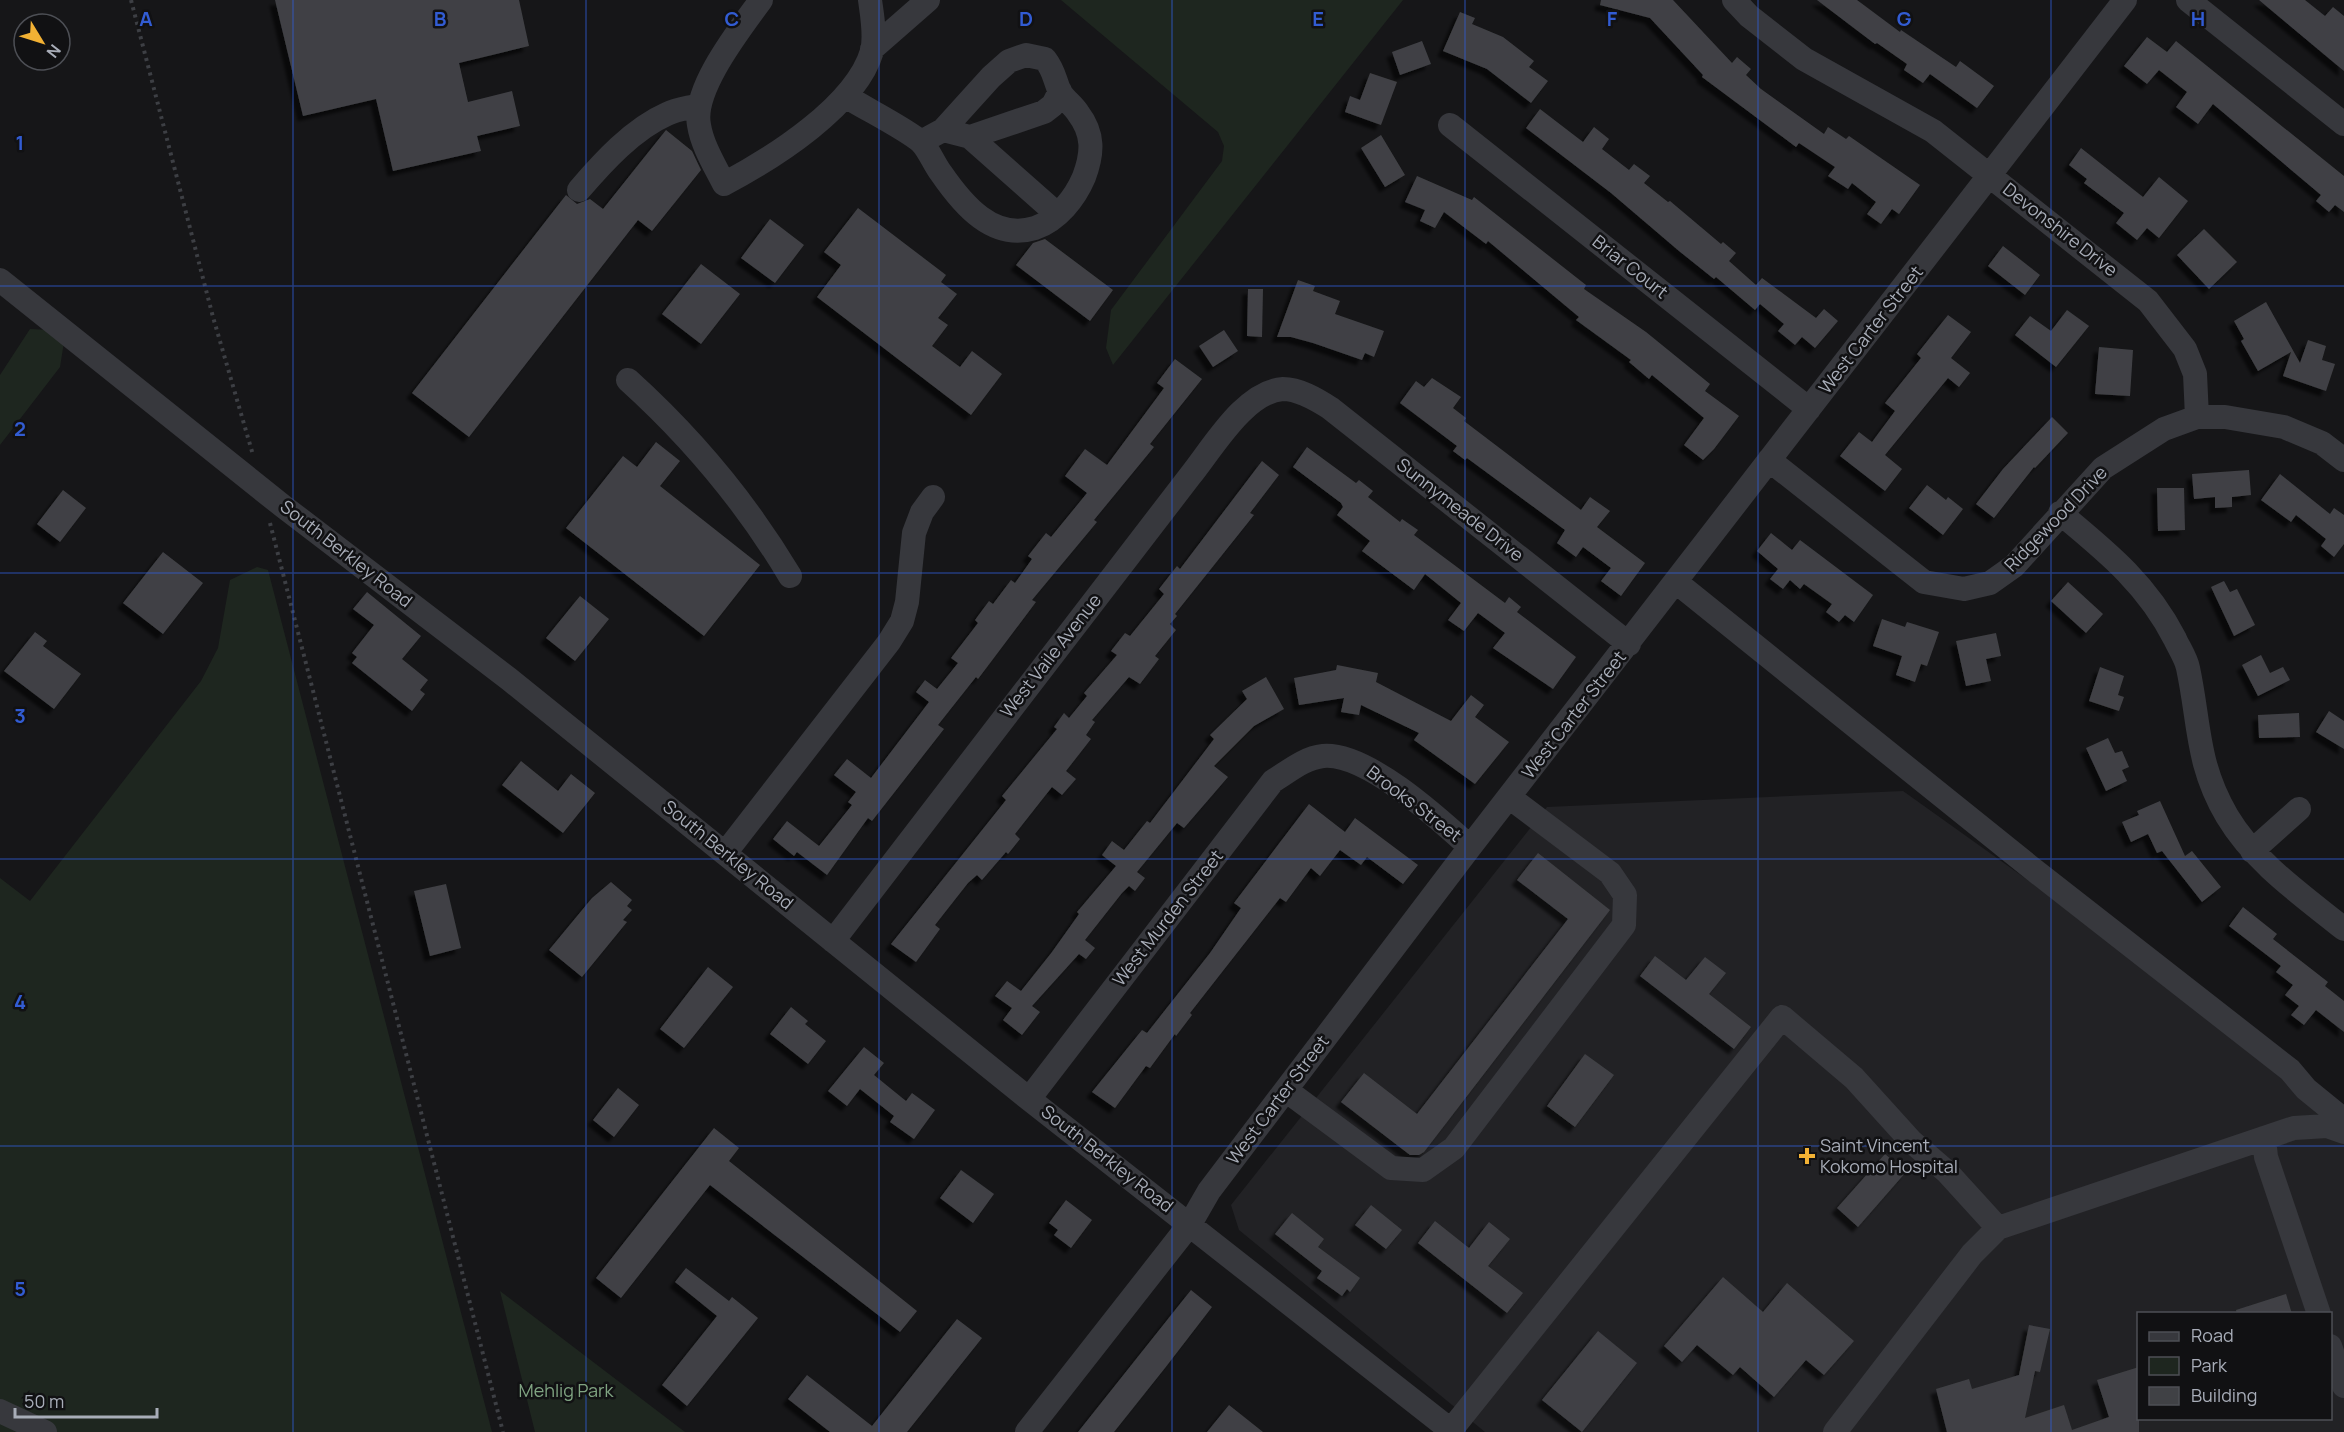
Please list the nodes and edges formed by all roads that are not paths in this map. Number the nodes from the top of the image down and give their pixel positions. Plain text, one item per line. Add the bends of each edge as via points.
1 (761, 0) edge
2 (870, 0) edge
3 (928, 0) edge
4 (1734, 0) edge
5 (2125, 0) edge
6 (2188, 0) edge
7 (872, 49) junction
8 (1060, 92) junction
9 (847, 97) junction
10 (699, 105) junction
11 (2344, 124) edge
12 (1450, 125) dead end
13 (943, 130) junction
14 (970, 137) junction
15 (921, 142) junction
16 (1990, 175) junction
17 (579, 190) dead end
18 (1057, 214) junction
19 (0, 280) edge
20 (628, 380) dead end
21 (1283, 389) joint
22 (1809, 409) junction
23 (2197, 417) junction
24 (1769, 460) junction
25 (2344, 460) edge
26 (933, 497) dead end
27 (2060, 513) junction
28 (790, 576) dead end
29 (1676, 582) junction
30 (1629, 644) junction
31 (1322, 756) joint
32 (1509, 797) junction
33 (2300, 809) dead end
34 (1470, 847) junction
35 (2252, 851) junction
36 (726, 852) junction
37 (2344, 929) edge
38 (832, 941) junction
39 (1287, 1091) junction
40 (1029, 1099) junction
41 (2344, 1120) edge
42 (2344, 1132) edge
43 (2264, 1138) junction
44 (1190, 1224) junction
45 (1998, 1228) junction
46 (2318, 1312) edge
47 (2332, 1349) edge
48 (2344, 1386) edge
49 (0, 1411) edge
50 (1452, 1431) edge
51 (45, 1432) edge
52 (1027, 1432) edge
53 (1835, 1432) edge

1 - 10 street via 725,50
2 - 7 street
3 - 7 street
4 - 16 street, Devonshire Drive via 1804,58 1932,131
5 - 16 street, West Carter Street
6 - 11 street
7 - 9 street via 861,78
8 - 13 street via 1055,73 1045,59 1026,55 1010,61 991,77
8 - 14 street via 1044,112
8 - 18 street via 1089,131 1092,151 1077,193
9 - 10 street via 750,170 724,184 699,125
9 - 15 street
10 - 17 street via 667,114 638,132
12 - 22 street, Briar Court
13 - 14 street
13 - 15 street
14 - 18 street
15 - 18 street via 942,175 983,220 1002,230 1021,232 1040,226
16 - 22 street, West Carter Street
16 - 23 street, Devonshire Drive via 2148,301 2185,349 2195,374
19 - 36 street, South Berkley Road
20 - 28 street via 718,475 771,543
21 - 30 street, Sunnymeade Drive via 1311,396 1330,408
21 - 38 street, West Vaile Avenue via 1264,394 1247,405
22 - 24 street, West Carter Street
23 - 25 street via 2225,417 2284,427 2322,443
23 - 27 street, Ridgewood Drive via 2164,429 2126,451 2103,468
24 - 27 street, Ridgewood Drive via 1924,582 1948,587 1964,589 1990,583 2014,566
24 - 29 street, West Carter Street
26 - 36 street via 914,532 902,621
27 - 35 street via 2116,559 2159,609 2188,666 2199,748 2210,783
29 - 30 street, West Carter Street
29 - 41 street via 2029,867 2290,1070 2306,1089
30 - 32 street, West Carter Street
31 - 34 street, Brooks Street via 1341,757 1372,769
31 - 40 street, West Murden Street via 1305,761 1273,782
32 - 34 street, West Carter Street
32 - 39 street via 1610,873 1625,895 1624,925 1454,1148 1423,1170 1391,1168
33 - 35 street
34 - 39 street, West Carter Street
35 - 37 street
36 - 38 street, South Berkley Road
38 - 40 street, South Berkley Road
39 - 44 street, West Carter Street via 1209,1191
40 - 44 street, South Berkley Road
42 - 43 street via 2327,1126 2294,1128
43 - 45 street
43 - 46 street via 2266,1157
44 - 50 street, South Berkley Road
44 - 52 street, West Carter Street
45 - 50 street via 1854,1078 1782,1017
45 - 53 street via 1972,1254
47 - 48 street
49 - 51 street

